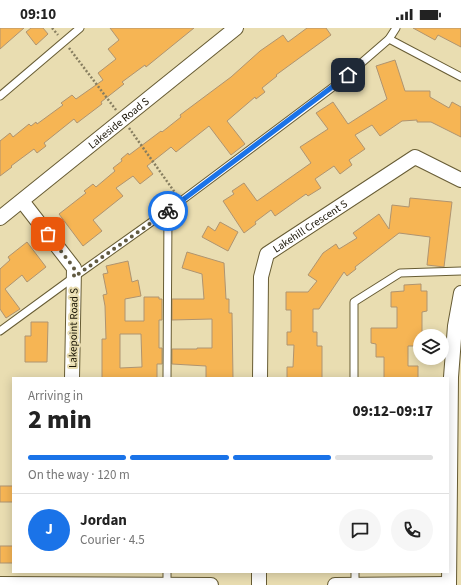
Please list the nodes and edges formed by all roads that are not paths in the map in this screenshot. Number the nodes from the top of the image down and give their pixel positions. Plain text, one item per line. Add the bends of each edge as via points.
1 (80, 28) edge
2 (236, 28) edge
3 (396, 28) edge
4 (389, 39) junction
5 (461, 77) edge
6 (0, 96) edge
7 (461, 180) edge
8 (22, 201) junction
9 (168, 211) junction
10 (0, 218) edge
11 (461, 271) edge
12 (74, 277) junction
13 (461, 293) edge
14 (0, 331) edge
15 (72, 377) edge
16 (167, 377) edge
17 (260, 377) edge
18 (354, 377) edge
19 (455, 454) edge
20 (167, 573) edge
21 (260, 573) edge
22 (354, 573) edge
23 (68, 578) edge
24 (0, 584) edge
25 (167, 585) edge
26 (210, 585) edge
27 (260, 585) edge
28 (335, 585) edge
29 (355, 585) edge
30 (449, 585) edge

1 - 6 lane
2 - 8 street, Lakeside Road S
3 - 4 lane
4 - 5 lane
4 - 9 lane via 337,84
7 - 17 street, Lakehill Crescent S via 415,158 267,254 260,277
8 - 10 street, Lakeside Road S
8 - 12 street, Lakepoint Road S via 74,268
9 - 12 lane
9 - 16 lane
11 - 18 lane via 400,273 354,302
12 - 14 lane
12 - 15 street, Lakepoint Road S
13 - 19 street via 455,326 451,377
19 - 30 street
20 - 25 lane
21 - 27 street
22 - 29 lane
23 - 24 street
23 - 25 street
25 - 26 street
28 - 29 street
29 - 30 street

